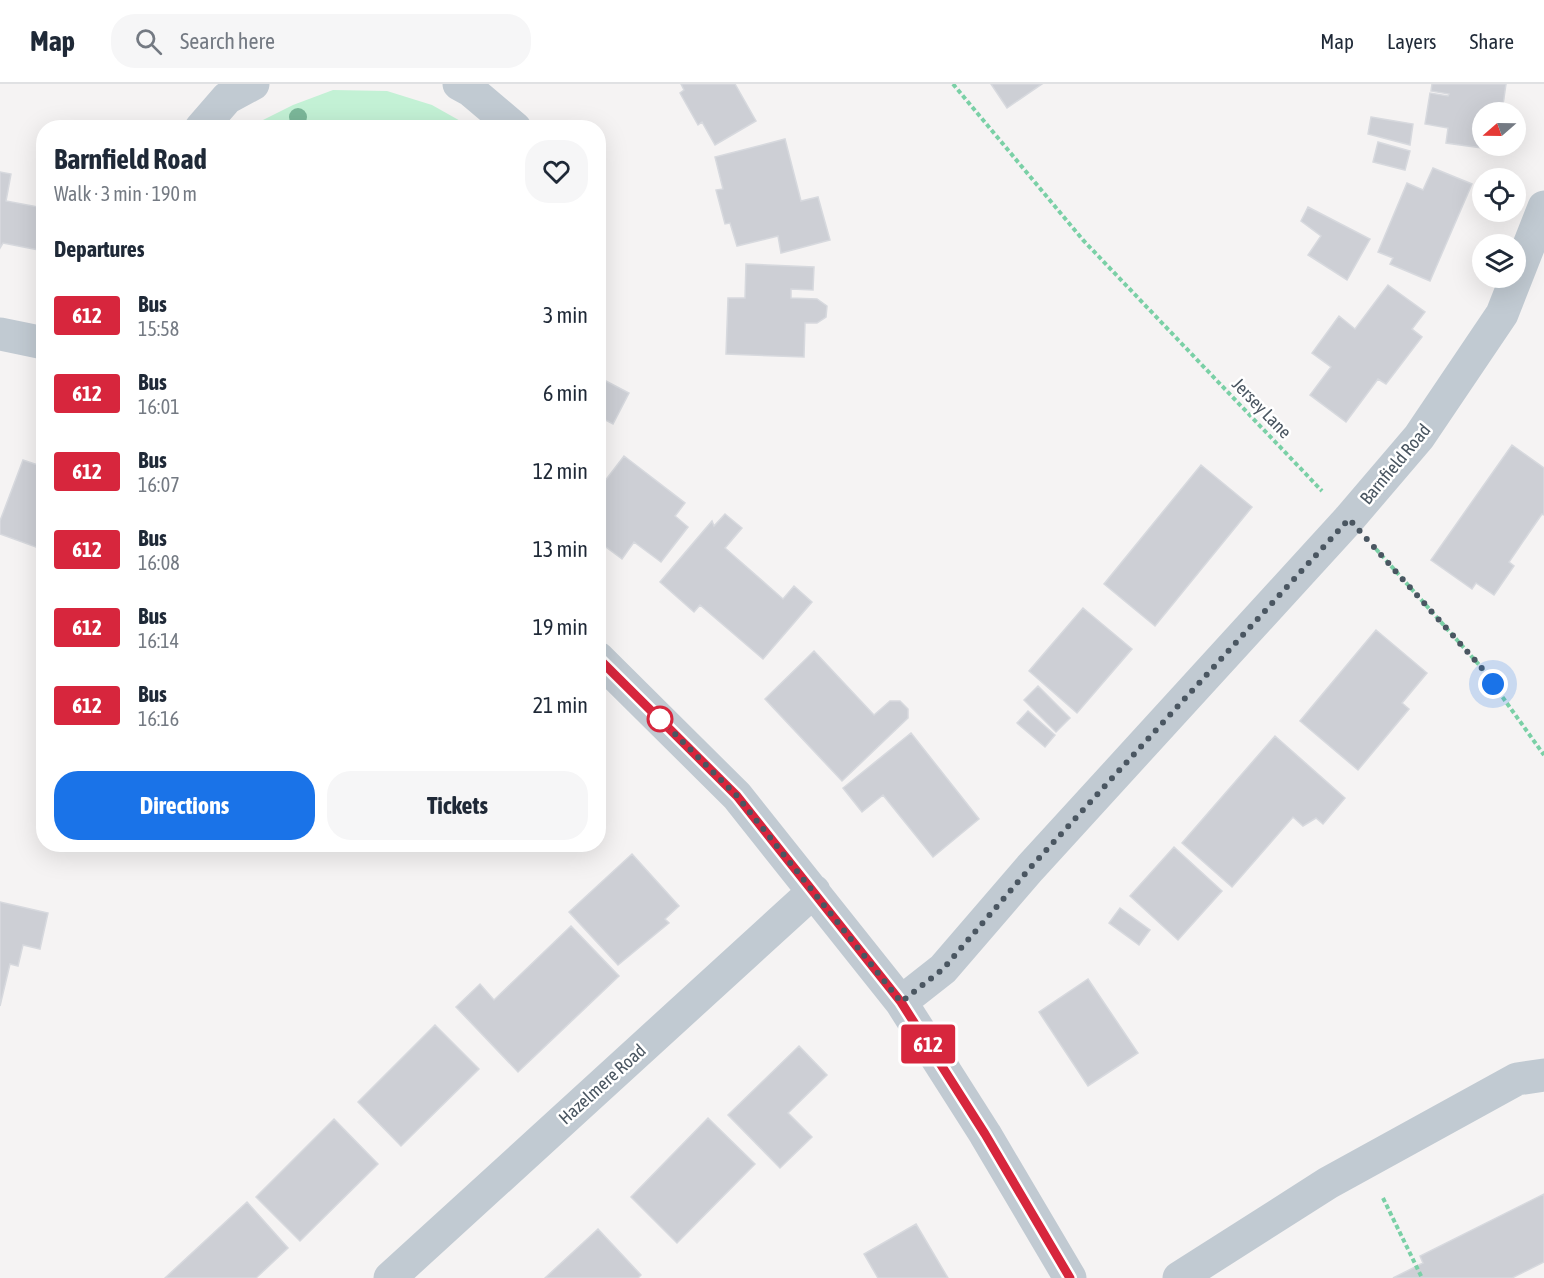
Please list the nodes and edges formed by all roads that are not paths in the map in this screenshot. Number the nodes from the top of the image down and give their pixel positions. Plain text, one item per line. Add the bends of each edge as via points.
1 (253, 84) edge
2 (459, 84) edge
3 (208, 120) edge
4 (506, 120) edge
5 (1544, 207) edge
6 (0, 334) edge
7 (36, 341) edge
8 (606, 666) edge
9 (814, 891) junction
10 (901, 1002) junction
11 (1544, 1075) edge
12 (390, 1278) edge
13 (1070, 1278) edge
14 (1179, 1278) edge

1 - 3 street via 227,98
2 - 4 street
5 - 10 street, Barnfield Road via 1502,314 1419,438 943,969
6 - 7 street
8 - 9 street via 737,796
9 - 10 street
9 - 12 street, Hazelmere Road
10 - 13 street
11 - 14 street via 1517,1079 1328,1183

